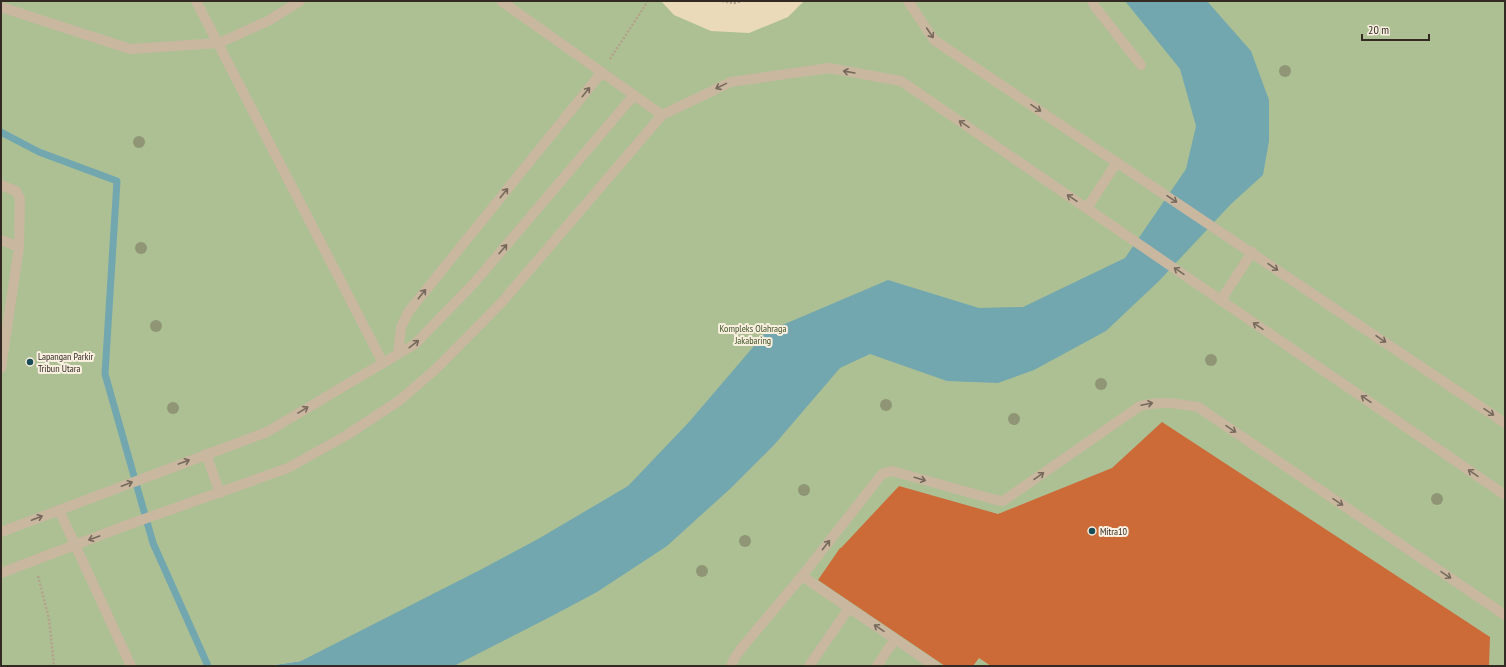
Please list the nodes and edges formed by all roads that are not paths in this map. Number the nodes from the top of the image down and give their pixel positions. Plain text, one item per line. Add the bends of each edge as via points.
1 (196, 1) edge
2 (300, 1) edge
3 (501, 1) edge
4 (908, 1) edge
5 (1092, 1) edge
6 (1, 7) edge
7 (219, 43) junction
8 (1141, 65) dead end
9 (602, 72) junction
10 (634, 95) junction
11 (662, 115) junction
12 (1117, 162) junction
13 (1, 185) edge
14 (1087, 208) junction
15 (1, 240) edge
16 (19, 247) junction
17 (1252, 252) junction
18 (1, 295) edge
19 (11, 298) junction
20 (1221, 300) junction
21 (3, 346) edge
22 (398, 354) junction
23 (383, 363) junction
24 (1, 368) edge
25 (1505, 423) edge
26 (206, 454) junction
27 (220, 493) junction
28 (1505, 495) edge
29 (59, 510) junction
30 (2, 529) edge
31 (76, 544) junction
32 (1, 573) edge
33 (802, 576) junction
34 (849, 608) junction
35 (1505, 615) edge
36 (895, 639) junction
37 (131, 666) edge
38 (732, 666) edge
39 (809, 666) edge
40 (877, 666) edge
41 (935, 666) edge

1 - 7 street
2 - 7 street via 268,21
3 - 9 street
4 -> 12 street via 934,40
5 - 8 street
6 - 7 street via 130,49
7 - 23 street
9 - 10 street
22 -> 9 street via 401,327 409,311
10 - 11 street
22 -> 10 street via 415,344 475,282
14 -> 11 street via 901,81 829,68 731,82
11 - 27 street via 502,302 438,367 400,400 347,435 288,468
12 - 14 street
12 -> 17 street
13 - 16 street via 16,192 20,199
20 -> 14 street
15 - 16 street
16 - 19 street
17 - 20 street
17 -> 25 street
18 - 19 street
19 - 21 street
28 -> 20 street
21 - 24 street
22 - 23 street
26 -> 23 street via 267,432
26 - 27 street
29 -> 26 street
27 -> 31 street
30 -> 29 street
29 - 31 street
31 - 32 street
31 - 37 street
33 - 34 street
33 -> 35 street via 882,474 892,471 1003,500 1140,406 1158,402 1179,403 1198,407
33 - 38 street via 740,650
36 -> 34 street
34 - 39 street
36 - 40 street
36 - 41 street

